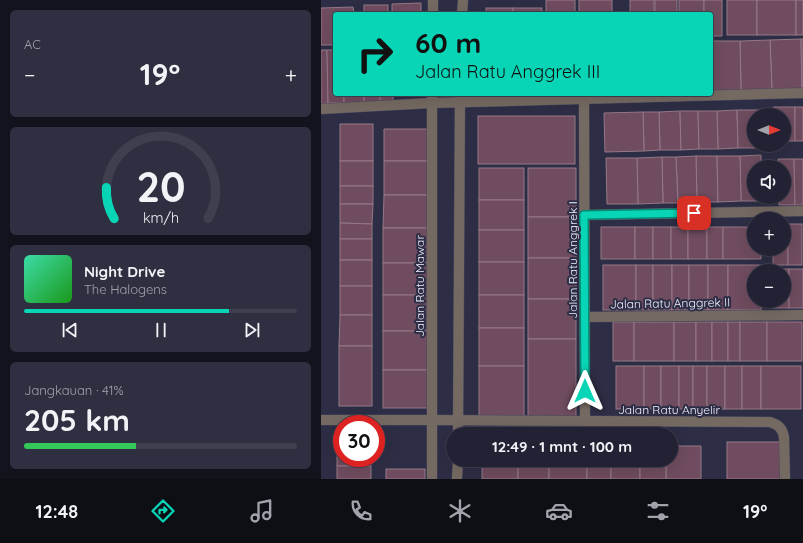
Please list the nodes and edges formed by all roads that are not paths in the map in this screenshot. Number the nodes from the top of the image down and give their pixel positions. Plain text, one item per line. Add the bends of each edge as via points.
1 (433, 0) edge
2 (463, 0) edge
3 (433, 12) edge
4 (462, 12) edge
5 (803, 93) edge
6 (709, 96) edge
7 (713, 96) edge
8 (460, 98) edge
9 (432, 99) edge
10 (584, 100) junction
11 (321, 109) edge
12 (803, 211) edge
13 (584, 215) junction
14 (803, 314) edge
15 (585, 317) junction
16 (321, 420) edge
17 (432, 420) junction
18 (458, 420) junction
19 (585, 421) junction
20 (458, 427) edge
21 (458, 467) edge
22 (432, 479) edge
23 (457, 479) edge
24 (785, 479) edge

1 - 3 street
2 - 4 street
5 - 7 street
6 - 10 street
8 - 9 street
8 - 10 street
8 - 18 street
9 - 11 street
9 - 17 street, Jalan Ratu Mawar
10 - 13 street, Jalan Ratu Anggrek I
12 - 13 street
13 - 15 street, Jalan Ratu Anggrek I
14 - 15 street, Jalan Ratu Anggrek II
15 - 19 street, Jalan Ratu Anggrek I
16 - 17 street, Jalan Ratu Anyelir
17 - 18 street, Jalan Ratu Anyelir
17 - 22 street, Jalan Ratu Mawar
18 - 19 street, Jalan Ratu Anyelir
18 - 20 street
19 - 24 street, Jalan Ratu Anyelir via 770,422 778,425 784,437
21 - 23 street

